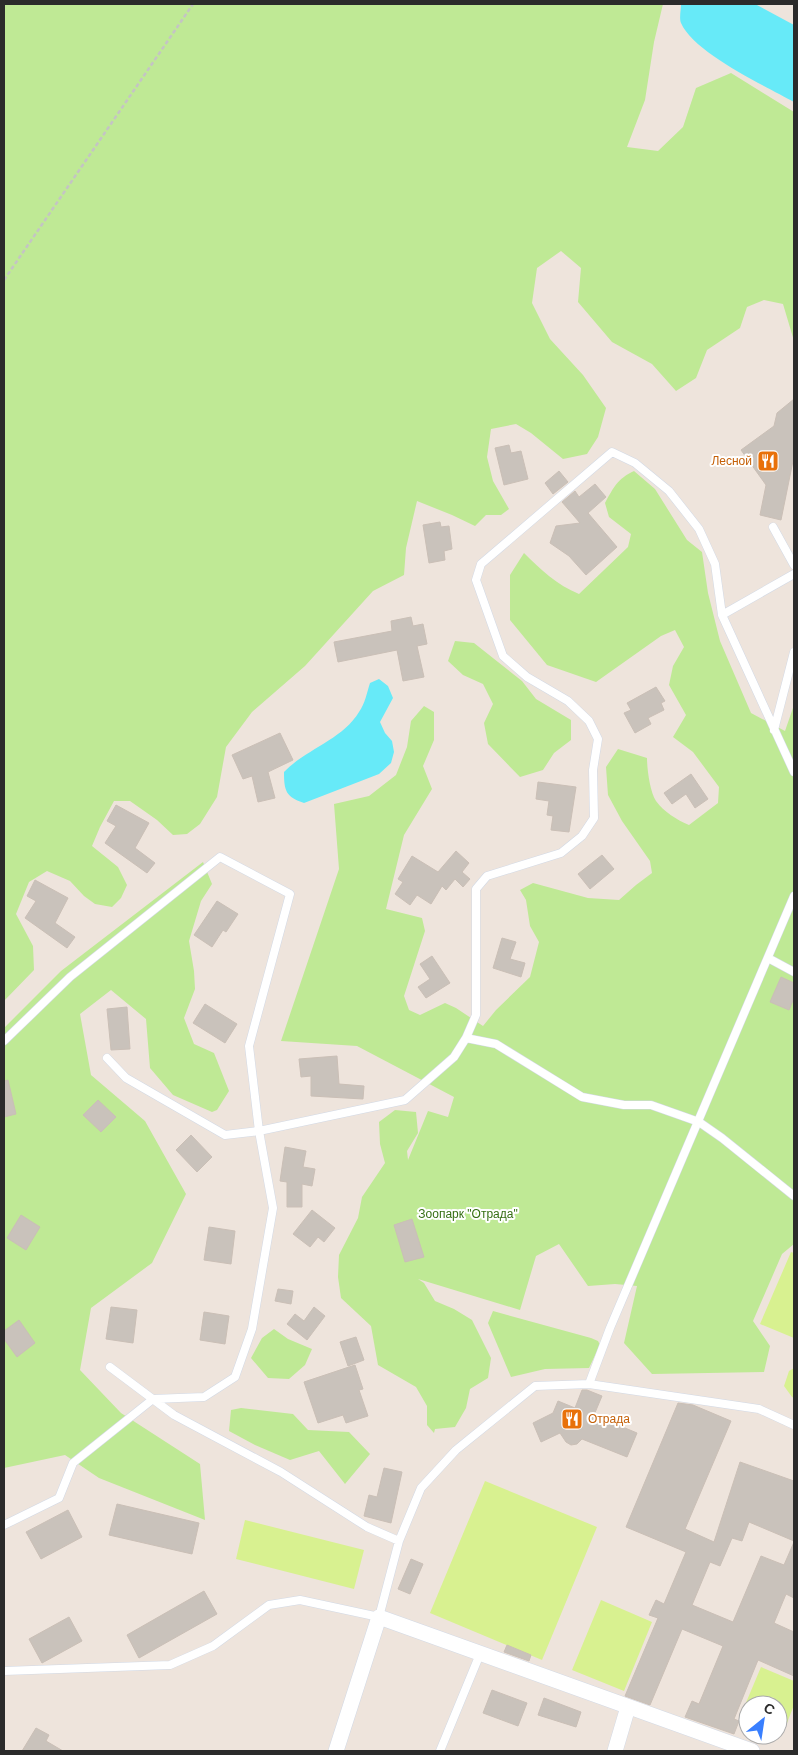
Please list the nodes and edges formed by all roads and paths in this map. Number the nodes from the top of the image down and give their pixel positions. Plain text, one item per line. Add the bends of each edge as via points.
1 (193, 4) edge
2 (4, 280) edge
3 (773, 526) dead end
4 (794, 565) edge
5 (794, 574) edge
6 (722, 615) junction
7 (794, 652) edge
8 (774, 730) junction
9 (794, 772) edge
10 (794, 896) edge
11 (768, 958) junction
12 (794, 972) edge
13 (466, 1038) junction
14 (4, 1042) edge
15 (107, 1058) dead end
16 (699, 1122) junction
17 (259, 1131) junction
18 (794, 1196) edge
19 (110, 1368) dead end
20 (589, 1384) junction
21 (153, 1399) junction
22 (794, 1425) edge
23 (4, 1525) edge
24 (399, 1542) junction
25 (379, 1617) junction
26 (480, 1654) junction
27 (4, 1671) edge
28 (628, 1707) junction
29 (336, 1751) edge
30 (440, 1751) edge
31 (615, 1751) edge
32 (752, 1751) edge

1 - 2 path
3 - 4 lane
5 - 6 lane
6 - 8 lane
6 - 13 lane via 715,564 699,530 669,491 635,463 612,452 481,564 476,580 503,656 527,677 568,701 589,721 598,739 593,770 594,818 582,836 561,853 487,876 476,889 476,1015
7 - 8 lane
8 - 9 lane
10 - 11 lane
11 - 12 lane
11 - 16 lane
13 - 16 lane via 496,1044 582,1097 624,1105 651,1105
13 - 17 lane via 454,1057 404,1100
14 - 17 lane via 70,978 220,857 290,894 249,1046
15 - 17 lane via 126,1078 225,1135
16 - 18 lane
16 - 20 lane
17 - 21 lane via 273,1208 252,1328 235,1378 204,1396
19 - 21 lane
20 - 22 lane via 759,1409
20 - 24 lane via 535,1386 456,1450 421,1488
21 - 23 lane via 73,1463 58,1498
21 - 24 lane via 174,1415 281,1472 367,1527
24 - 25 lane
25 - 26 street
25 - 27 lane via 300,1600 269,1605 213,1646 170,1665
25 - 29 street
26 - 28 street
26 - 30 lane
28 - 31 street
28 - 32 street

